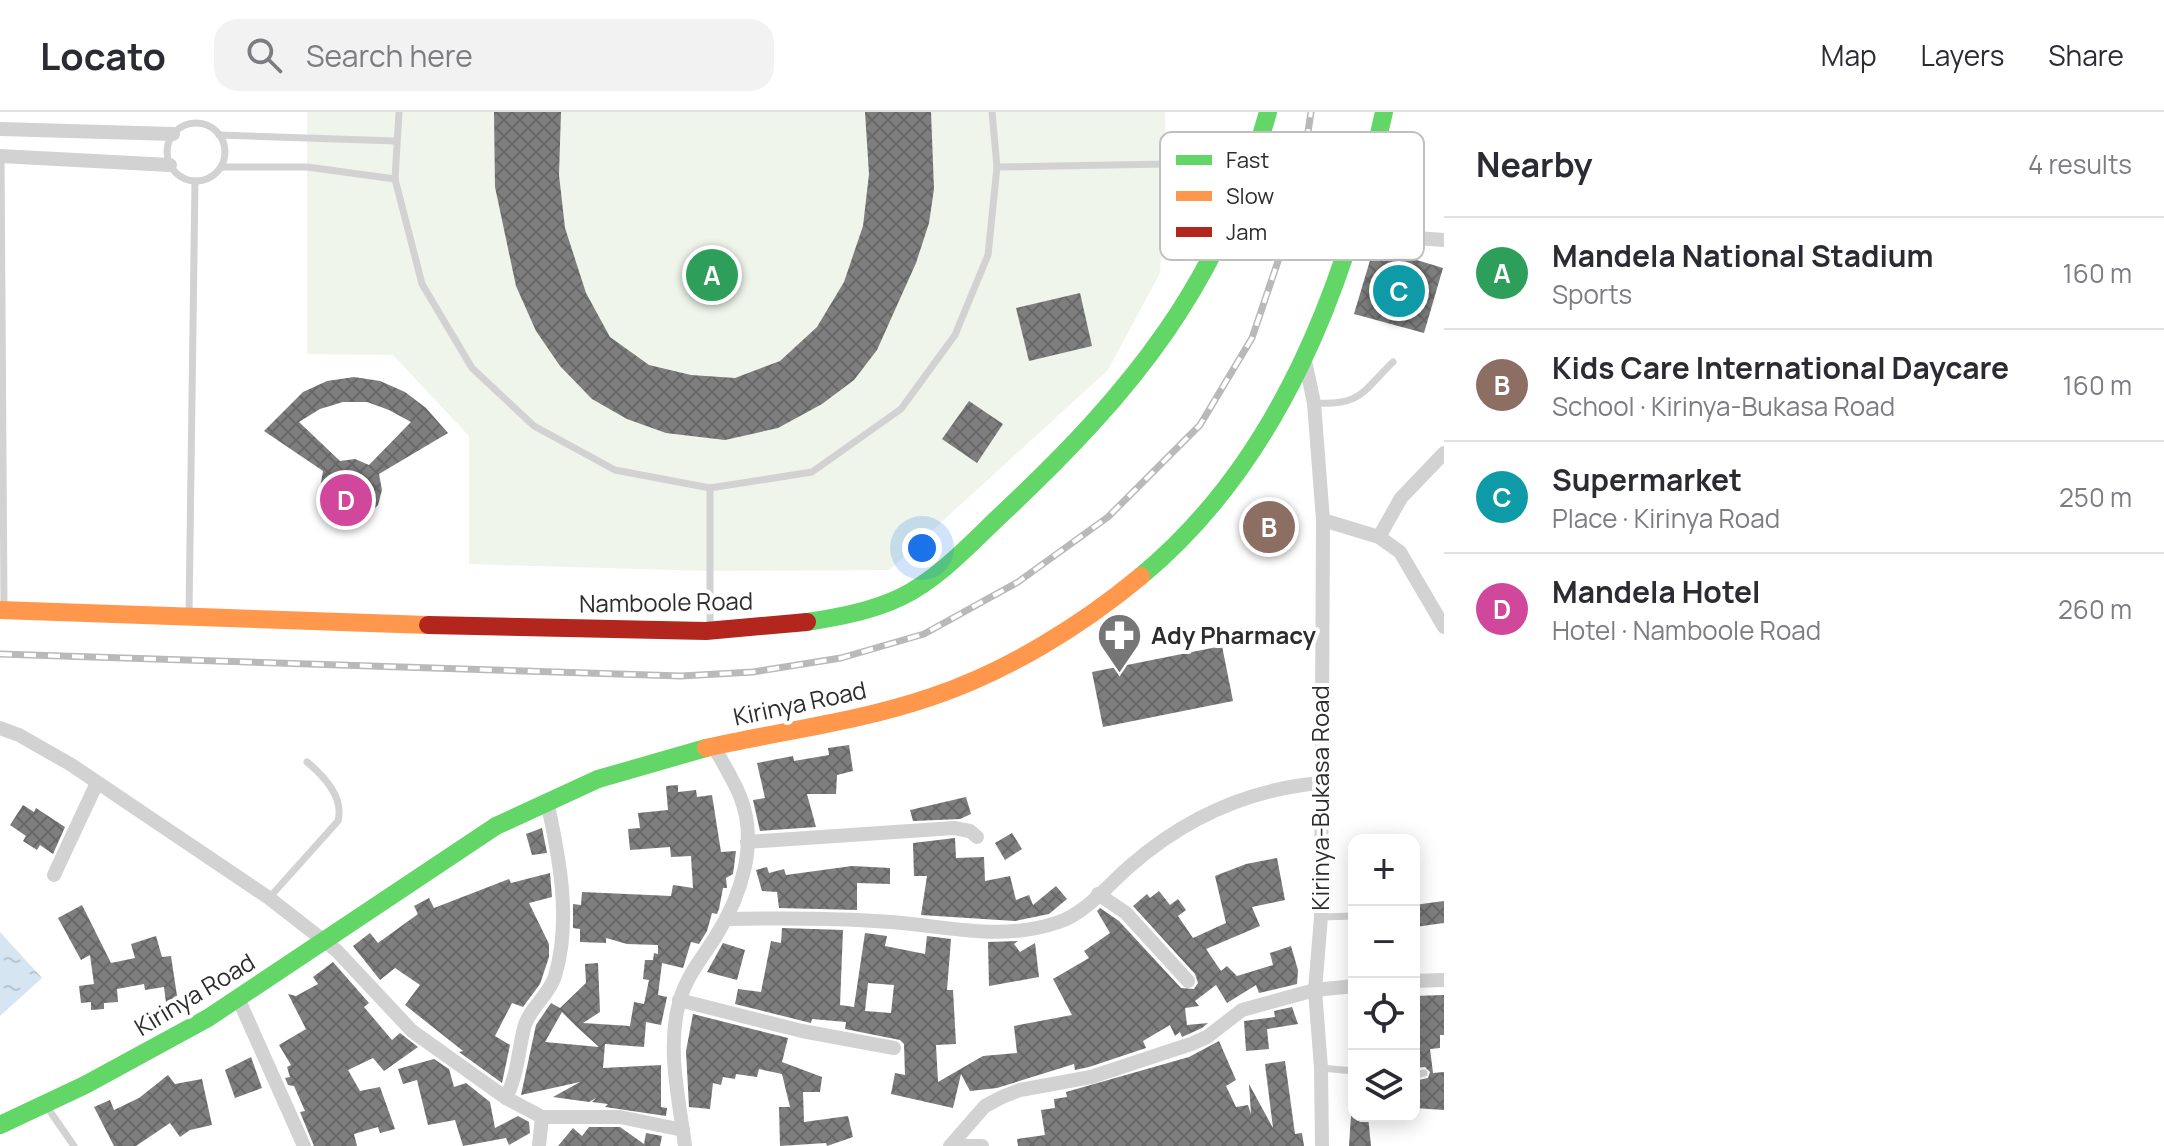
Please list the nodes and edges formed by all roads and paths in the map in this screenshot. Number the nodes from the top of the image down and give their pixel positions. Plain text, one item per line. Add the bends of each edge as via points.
1 (192, 112) edge
2 (399, 112) edge
3 (992, 112) edge
4 (1268, 112) edge
5 (1384, 112) edge
6 (192, 124) junction
7 (0, 129) edge
8 (1264, 132) edge
9 (1379, 132) edge
10 (173, 134) junction
11 (219, 135) junction
12 (395, 141) junction
13 (0, 156) edge
14 (1160, 164) edge
15 (170, 165) junction
16 (221, 167) junction
17 (997, 167) junction
18 (395, 179) junction
19 (195, 181) junction
20 (1424, 239) edge
21 (1444, 240) edge
22 (1210, 260) edge
23 (1344, 260) edge
24 (1304, 355) junction
25 (1393, 362) dead end
26 (1314, 403) junction
27 (1444, 453) edge
28 (710, 488) junction
29 (1323, 520) junction
30 (1379, 537) junction
31 (2, 610) edge
32 (189, 621) junction
33 (1444, 627) edge
34 (710, 631) junction
35 (0, 728) edge
36 (714, 747) junction
37 (307, 762) dead end
38 (1321, 783) junction
39 (96, 785) junction
40 (547, 801) junction
41 (977, 837) dead end
42 (747, 842) junction
43 (54, 875) dead end
44 (1098, 894) junction
45 (269, 898) junction
46 (1348, 916) edge
47 (1321, 917) junction
48 (727, 919) junction
49 (326, 942) junction
50 (1444, 980) edge
51 (1188, 981) dead end
52 (1420, 981) edge
53 (1348, 987) edge
54 (1315, 990) junction
55 (238, 998) junction
56 (679, 1000) junction
57 (894, 1048) dead end
58 (1321, 1068) junction
59 (1348, 1070) edge
60 (1424, 1073) dead end
61 (1420, 1074) edge
62 (506, 1098) junction
63 (46, 1105) junction
64 (542, 1117) junction
65 (0, 1125) edge
66 (683, 1130) junction
67 (74, 1146) edge
68 (304, 1146) edge
69 (539, 1146) edge
70 (685, 1146) edge
71 (950, 1146) edge
72 (964, 1146) edge
73 (982, 1146) edge
74 (1322, 1146) edge

1 - 6 lane
2 - 12 lane
3 - 17 lane
4 - 8 main road, Namboole Road
5 - 9 main road, Kirinya Road
6 - 10 lane
6 - 11 lane
7 - 10 street
10 - 15 lane via 167,149
11 - 12 lane
11 - 16 lane via 224,145
12 - 18 lane
13 - 15 street
13 - 31 lane
14 - 17 lane
15 - 19 lane via 184,179
16 - 18 lane via 307,167
16 - 19 lane
17 - 28 lane via 988,255 955,335 901,409 812,472
18 - 28 lane via 422,284 472,368 534,426 615,470
19 - 32 lane
20 - 21 street
22 - 34 main road, Namboole Road via 1146,362 1079,439 918,587 889,603 817,619
23 - 24 main road, Kirinya Road
24 - 26 street, Kirinya-Bukasa Road
24 - 36 main road, Kirinya Road via 1242,466 1212,508 1109,602 1012,661 924,700
25 - 26 lane via 1354,400
26 - 29 street, Kirinya-Bukasa Road
27 - 30 street via 1409,488
28 - 34 lane
29 - 30 street
29 - 38 street, Kirinya-Bukasa Road
30 - 33 street via 1400,552
31 - 32 main road, Namboole Road
32 - 34 main road, Namboole Road
35 - 39 street via 70,764
36 - 40 main road, Kirinya Road via 626,769
36 - 42 street via 740,797
37 - 45 lane via 327,782 339,805 338,821
38 - 44 street via 1288,786 1198,817 1170,833
38 - 47 street, Kirinya-Bukasa Road
39 - 43 street
39 - 45 street
40 - 49 main road, Kirinya Road via 442,856
40 - 62 street via 564,885 559,958 551,988 524,1027 521,1056
41 - 42 street via 954,828
42 - 48 street via 745,871
44 - 48 street via 1061,921 1015,932 831,918
44 - 51 street via 1126,913
45 - 49 street
46 - 47 lane
47 - 54 street, Kirinya-Bukasa Road
48 - 56 street
49 - 55 main road, Kirinya Road
49 - 62 street via 412,1031
50 - 52 street
53 - 54 street
54 - 58 street, Kirinya-Bukasa Road
54 - 71 street via 1242,1010 1207,1037 1141,1062 1002,1097 985,1106
55 - 63 main road, Kirinya Road via 152,1051
55 - 68 street
56 - 57 street
56 - 66 street via 675,1056
58 - 59 lane
58 - 74 street, Kirinya-Bukasa Road
60 - 61 lane
62 - 64 street
63 - 65 main road, Kirinya Road
63 - 67 lane
64 - 66 street via 620,1117
64 - 69 street
66 - 70 street
72 - 73 street

